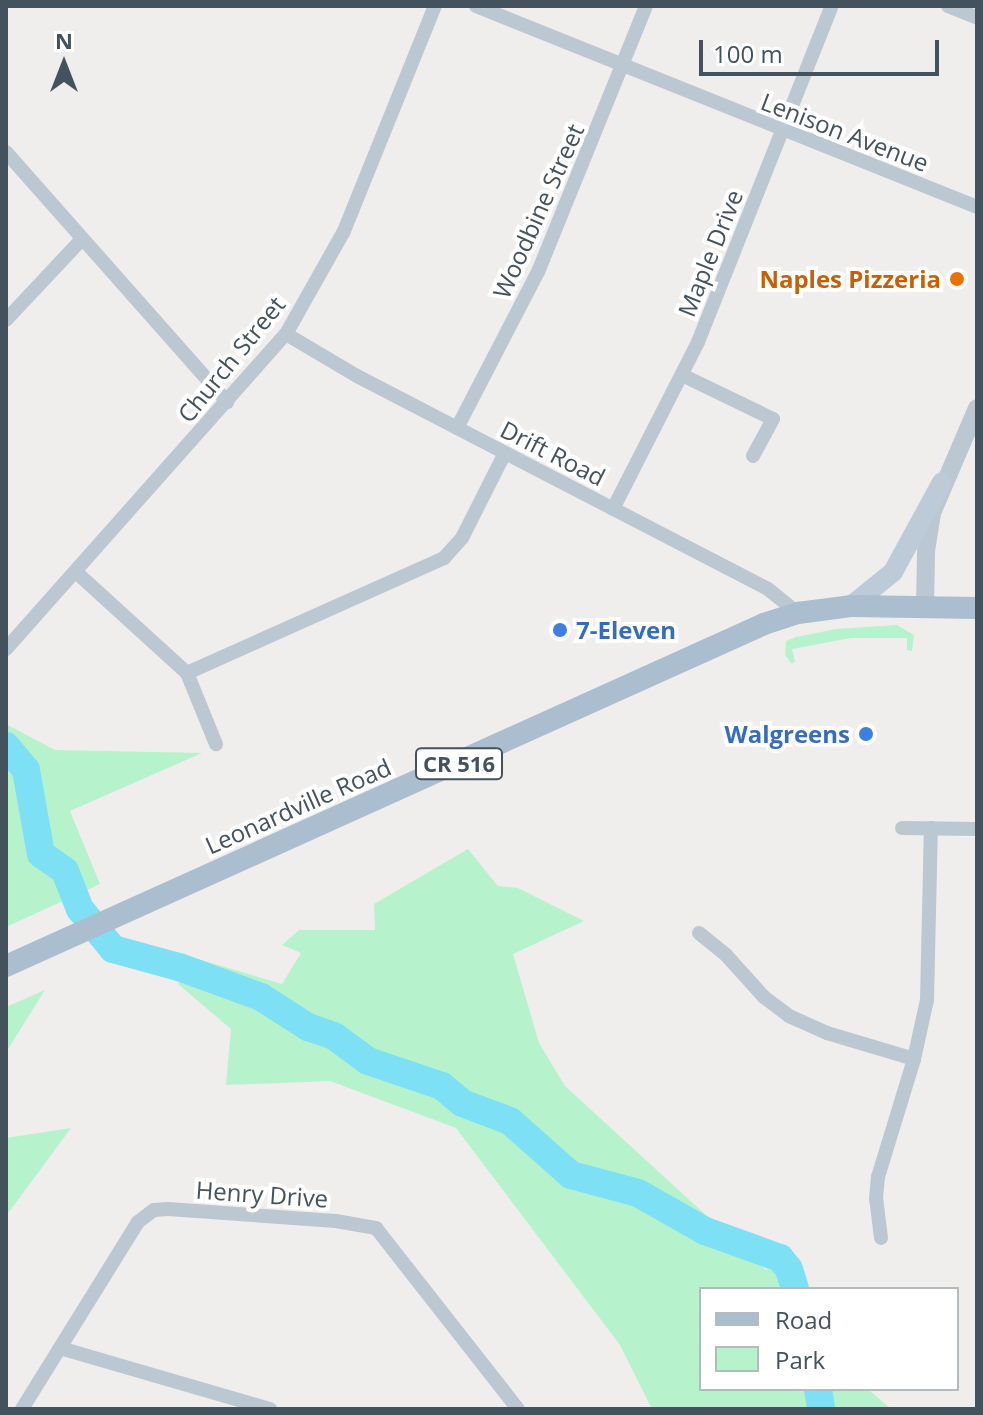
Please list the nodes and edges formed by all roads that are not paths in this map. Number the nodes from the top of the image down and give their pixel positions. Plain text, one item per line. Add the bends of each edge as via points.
1 (435, 6) edge
2 (476, 6) edge
3 (646, 6) edge
4 (832, 6) edge
5 (948, 6) edge
6 (977, 18) edge
7 (623, 68) junction
8 (783, 131) junction
9 (6, 152) edge
10 (977, 207) edge
11 (82, 239) junction
12 (6, 320) edge
13 (286, 334) junction
14 (682, 375) junction
15 (227, 402) junction
16 (977, 408) edge
17 (457, 428) junction
18 (505, 453) junction
19 (753, 456) dead end
20 (942, 482) junction
21 (613, 509) junction
22 (76, 572) junction
23 (925, 605) junction
24 (851, 606) junction
25 (977, 608) edge
26 (798, 613) junction
27 (6, 649) edge
28 (187, 673) junction
29 (216, 744) dead end
30 (902, 828) dead end
31 (931, 828) junction
32 (977, 829) edge
33 (699, 933) dead end
34 (6, 966) edge
35 (914, 1059) junction
36 (881, 1238) dead end
37 (60, 1348) junction
38 (22, 1409) edge
39 (270, 1409) edge
40 (518, 1409) edge

1 - 13 street, Church Street via 344,231
2 - 7 street, Lenison Avenue
3 - 7 street, Woodbine Street
4 - 8 street, Maple Drive
5 - 6 street
7 - 8 street, Lenison Avenue
7 - 17 street, Woodbine Street via 538,272
8 - 10 street, Lenison Avenue
8 - 14 street, Maple Drive
9 - 11 street
11 - 12 street
11 - 15 street
13 - 15 street, Church Street
13 - 17 street, Drift Road
14 - 19 street via 773,419
14 - 21 street, Maple Drive
15 - 22 street, Church Street
16 - 20 street
17 - 18 street, Drift Road
18 - 21 street, Drift Road
18 - 28 street via 462,538 444,558
20 - 23 street via 928,535
20 - 24 main road via 893,572
21 - 26 street, Drift Road via 768,589
22 - 27 street, Church Street
22 - 28 street
23 - 24 main road, Leonardville Road / CR 516
23 - 25 main road, Leonardville Road / CR 516
24 - 26 main road, Leonardville Road / CR 516
26 - 34 main road, Leonardville Road / CR 516 via 750,629
28 - 29 street
30 - 31 street
31 - 32 street
31 - 35 street via 927,1000
33 - 35 street via 789,1016
35 - 36 street via 878,1177
37 - 38 street, Henry Drive
37 - 39 street
37 - 40 street, Henry Drive via 138,1222 154,1210 367,1225 384,1235

